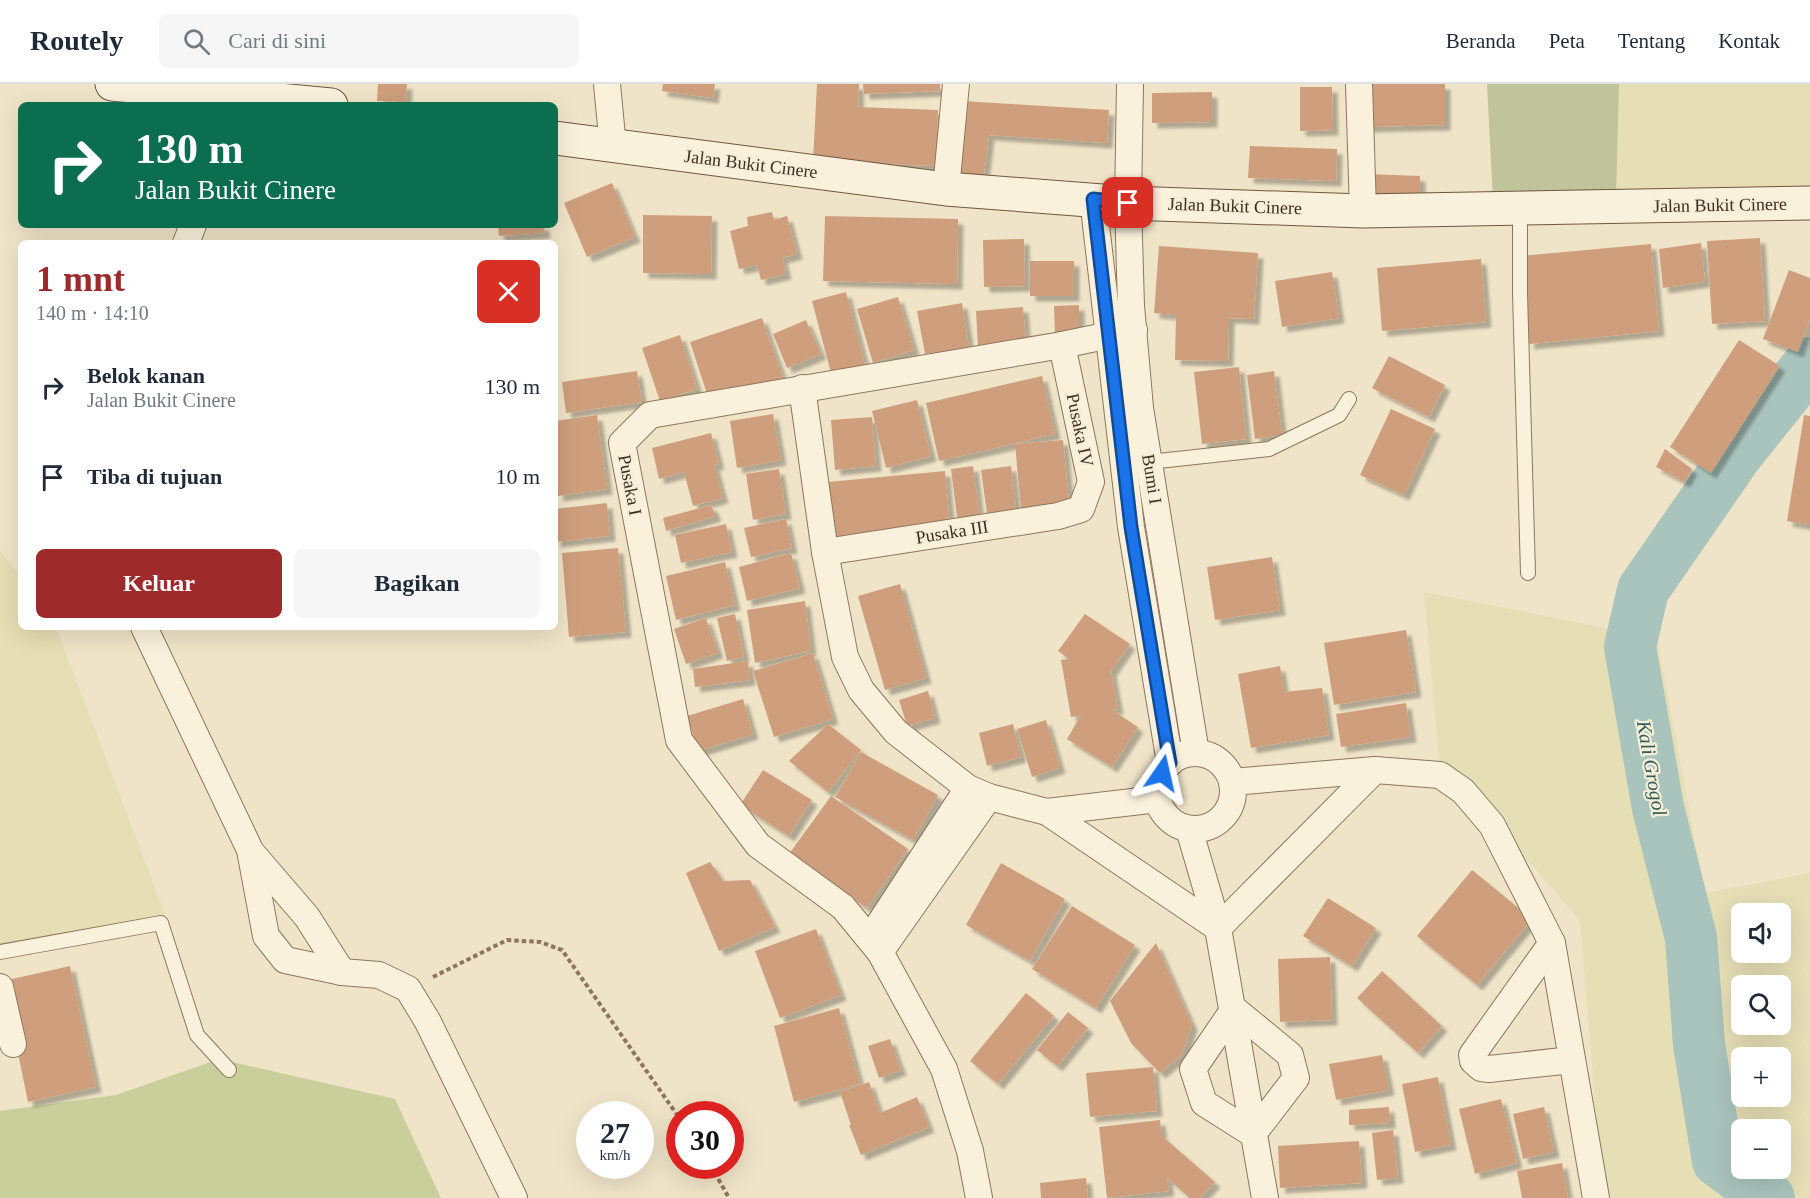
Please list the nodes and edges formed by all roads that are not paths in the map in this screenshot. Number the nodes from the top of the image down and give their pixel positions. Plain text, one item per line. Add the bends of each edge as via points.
1 (112, 84) edge
2 (329, 84) edge
3 (607, 84) edge
4 (956, 84) edge
5 (1130, 84) edge
6 (1359, 84) edge
7 (205, 99) edge
8 (278, 102) edge
9 (327, 102) edge
10 (558, 138) edge
11 (613, 147) junction
12 (946, 189) junction
13 (1093, 199) junction
14 (1128, 203) junction
15 (1810, 203) edge
16 (1520, 208) junction
17 (1363, 211) junction
18 (1134, 330) junction
19 (1107, 335) junction
20 (1062, 345) junction
21 (802, 388) junction
22 (1349, 399) dead end
23 (1149, 462) junction
24 (1078, 512) joint
25 (825, 552) junction
26 (1528, 573) dead end
27 (145, 630) edge
28 (1196, 753) junction
29 (1170, 763) junction
30 (1375, 770) junction
31 (1232, 782) junction
32 (978, 792) junction
33 (1158, 799) junction
34 (1047, 812) junction
35 (1189, 829) junction
36 (250, 850) junction
37 (1218, 928) junction
38 (1552, 943) junction
39 (874, 946) junction
40 (0, 952) edge
41 (342, 972) junction
42 (0, 987) edge
43 (1234, 1009) junction
44 (13, 1044) dead end
45 (1572, 1060) junction
46 (229, 1070) dead end
47 (1253, 1134) junction
48 (514, 1198) edge
49 (980, 1198) edge
50 (1265, 1198) edge
51 (1596, 1198) edge

1 - 7 main road
2 - 9 street
3 - 11 street
4 - 12 street
5 - 14 street, Bumi I
6 - 17 street
7 - 8 main road
10 - 11 main road, Jalan Bukit Cinere
11 - 12 main road, Jalan Bukit Cinere
12 - 13 main road, Jalan Bukit Cinere
13 - 14 main road, Jalan Bukit Cinere
13 - 19 street, Bumi I
14 - 17 main road, Jalan Bukit Cinere
14 - 18 street, Bumi I
15 - 16 main road, Jalan Bukit Cinere
16 - 17 main road, Jalan Bukit Cinere
16 - 26 lane
18 - 19 street, Pusaka I
18 - 23 street, Bumi I
19 - 20 street, Pusaka I
19 - 29 street, Bumi I via 1131,527
20 - 21 street, Pusaka I
20 - 24 street, Pusaka IV via 1090,482
21 - 25 street
21 - 39 street, Pusaka I via 650,415 622,442 679,740 758,845 843,907
22 - 23 lane via 1339,415 1269,449
23 - 28 street, Bumi I
24 - 25 street, Pusaka III
25 - 32 street via 845,657 861,690 896,732
27 - 36 street
28 - 29 street
28 - 31 street via 1219,761
29 - 33 street via 1160,780
30 - 31 street
30 - 37 street
30 - 38 street via 1440,775 1463,791 1492,825
31 - 35 street via 1233,797 1218,822
32 - 34 street
32 - 39 street
33 - 34 street
33 - 35 street via 1169,818
34 - 37 street
35 - 37 street
36 - 41 street via 307,917
36 - 41 street via 266,936 285,960
37 - 43 street
38 - 45 street
38 - 45 street via 1472,1055 1473,1061 1489,1069
39 - 49 street via 944,1069 970,1151
40 - 46 lane via 161,923 198,1035
41 - 48 street via 379,975 408,989
42 - 44 street
43 - 47 street
43 - 47 street via 1193,1069 1204,1104
43 - 47 street via 1290,1055 1296,1078
45 - 51 street
47 - 50 street

